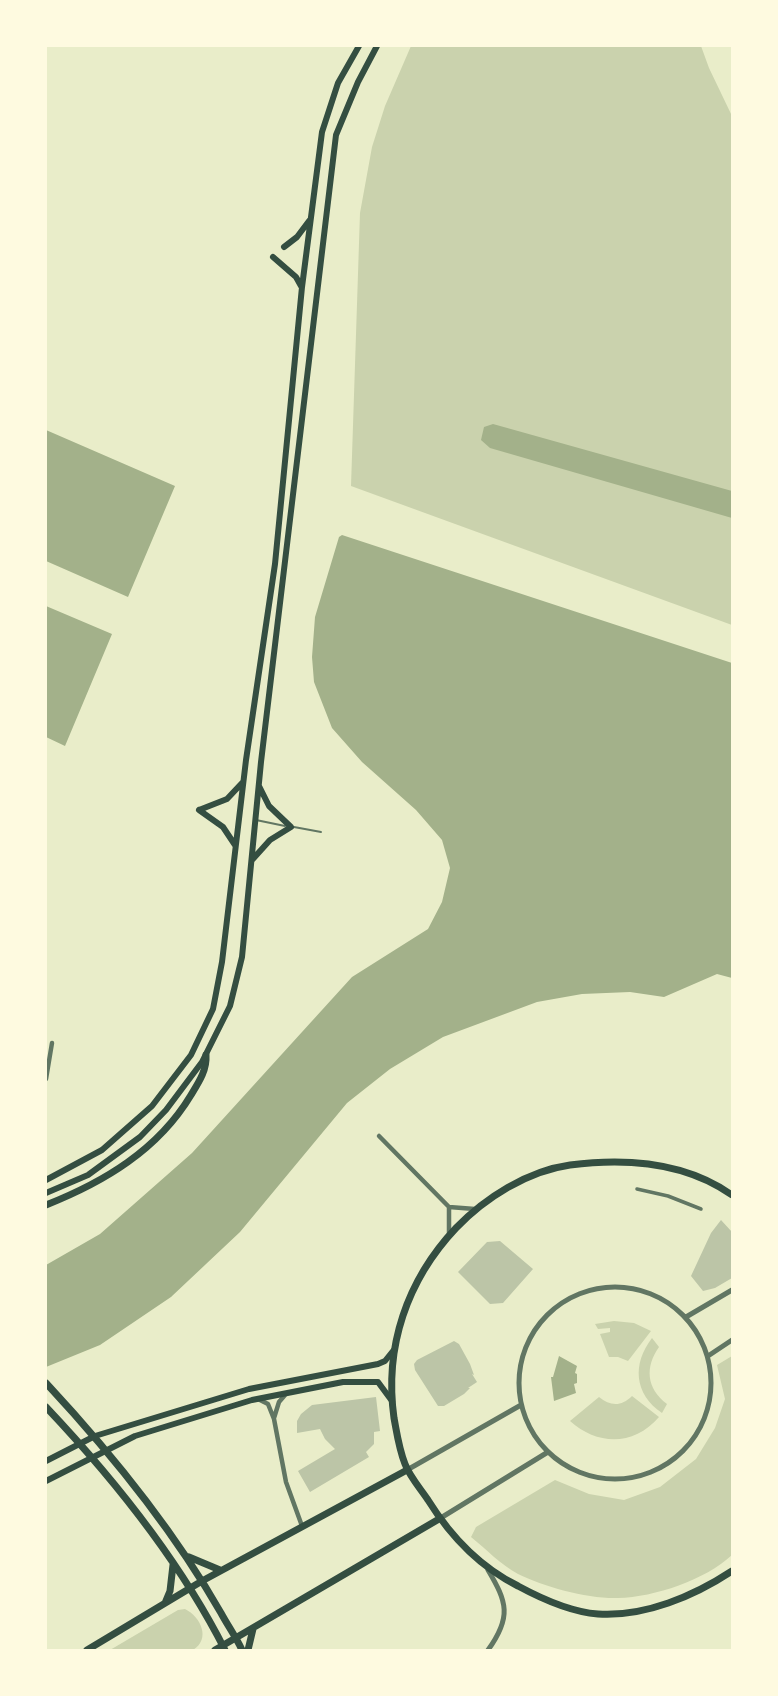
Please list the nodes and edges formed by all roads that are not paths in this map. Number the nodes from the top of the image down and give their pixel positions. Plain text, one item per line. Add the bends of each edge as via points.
1 (359, 46) edge
2 (377, 46) edge
3 (310, 221) junction
4 (284, 247) dead end
5 (273, 257) dead end
6 (302, 287) junction
7 (243, 782) junction
8 (258, 784) junction
9 (255, 820) junction
10 (291, 827) junction
11 (321, 832) dead end
12 (236, 846) junction
13 (251, 862) junction
14 (52, 1043) dead end
15 (206, 1055) junction
16 (46, 1079) edge
17 (379, 1136) dead end
18 (46, 1180) edge
19 (637, 1189) dead end
20 (46, 1193) edge
21 (733, 1195) edge
22 (46, 1205) edge
23 (449, 1207) junction
24 (477, 1209) junction
25 (701, 1209) dead end
26 (449, 1235) junction
27 (733, 1290) edge
28 (685, 1317) junction
29 (733, 1340) edge
30 (393, 1351) junction
31 (708, 1356) junction
32 (46, 1383) edge
33 (286, 1393) junction
34 (257, 1399) junction
35 (392, 1401) junction
36 (521, 1405) junction
37 (46, 1407) edge
38 (274, 1419) junction
39 (94, 1436) junction
40 (80, 1444) junction
41 (105, 1449) junction
42 (548, 1452) junction
43 (91, 1456) junction
44 (46, 1461) edge
45 (407, 1470) junction
46 (46, 1481) edge
47 (439, 1519) junction
48 (302, 1527) junction
49 (187, 1556) junction
50 (173, 1564) junction
51 (221, 1570) junction
52 (488, 1570) junction
53 (733, 1571) edge
54 (202, 1580) junction
55 (189, 1588) junction
56 (165, 1603) junction
57 (253, 1629) junction
58 (236, 1639) junction
59 (223, 1648) edge
60 (87, 1650) edge
61 (215, 1650) edge
62 (242, 1650) edge
63 (248, 1650) edge
64 (488, 1650) edge

1 - 3 main road via 338,83 322,132
2 - 8 main road via 336,135
3 - 4 main road
3 - 6 main road
5 - 6 main road
6 - 7 main road via 275,564
7 - 12 main road
7 - 12 main road via 227,799 200,810 223,827
8 - 9 main road
8 - 10 main road via 269,806
9 - 10 lane
9 - 13 main road
10 - 11 lane
10 - 13 main road
12 - 18 main road via 213,1009 191,1055 128,1129 102,1150
13 - 15 main road via 242,957 230,1006
14 - 16 street
15 - 20 main road via 185,1087 140,1137 88,1175
15 - 22 main road via 191,1096 153,1142 112,1174
17 - 23 street
19 - 25 street
21 - 24 main road via 658,1165 589,1163 547,1169
23 - 24 street
23 - 26 street
24 - 26 main road
26 - 30 main road via 414,1284
27 - 28 street
28 - 31 street
28 - 36 street via 671,1304 635,1289 616,1286 578,1293 545,1315 533,1330 519,1376
29 - 31 street
30 - 35 main road
30 - 39 main road via 378,1364 249,1389
31 - 42 street via 711,1387 705,1418 689,1445 665,1466 646,1475 604,1479 574,1470
32 - 39 main road
33 - 34 main road
33 - 35 main road via 343,1382 378,1382
33 - 38 street
34 - 38 street via 268,1404
34 - 41 main road
35 - 45 main road via 398,1446
36 - 42 street via 531,1430
36 - 45 street
37 - 40 main road
38 - 48 street via 286,1482
39 - 40 main road
39 - 41 main road
40 - 43 main road
40 - 44 main road
41 - 43 main road
41 - 49 main road
42 - 47 street
43 - 46 main road
43 - 50 main road
45 - 47 main road
45 - 48 main road
47 - 52 main road
47 - 57 main road
48 - 51 main road
49 - 51 main road
49 - 54 main road
50 - 55 main road
50 - 56 main road
51 - 54 main road
52 - 53 main road via 552,1602 597,1614 654,1608
52 - 64 street via 505,1608 501,1629
54 - 55 main road
54 - 58 main road
55 - 56 main road
55 - 59 main road
56 - 60 main road
57 - 58 main road
57 - 63 main road
58 - 59 main road
58 - 62 main road
59 - 61 main road

